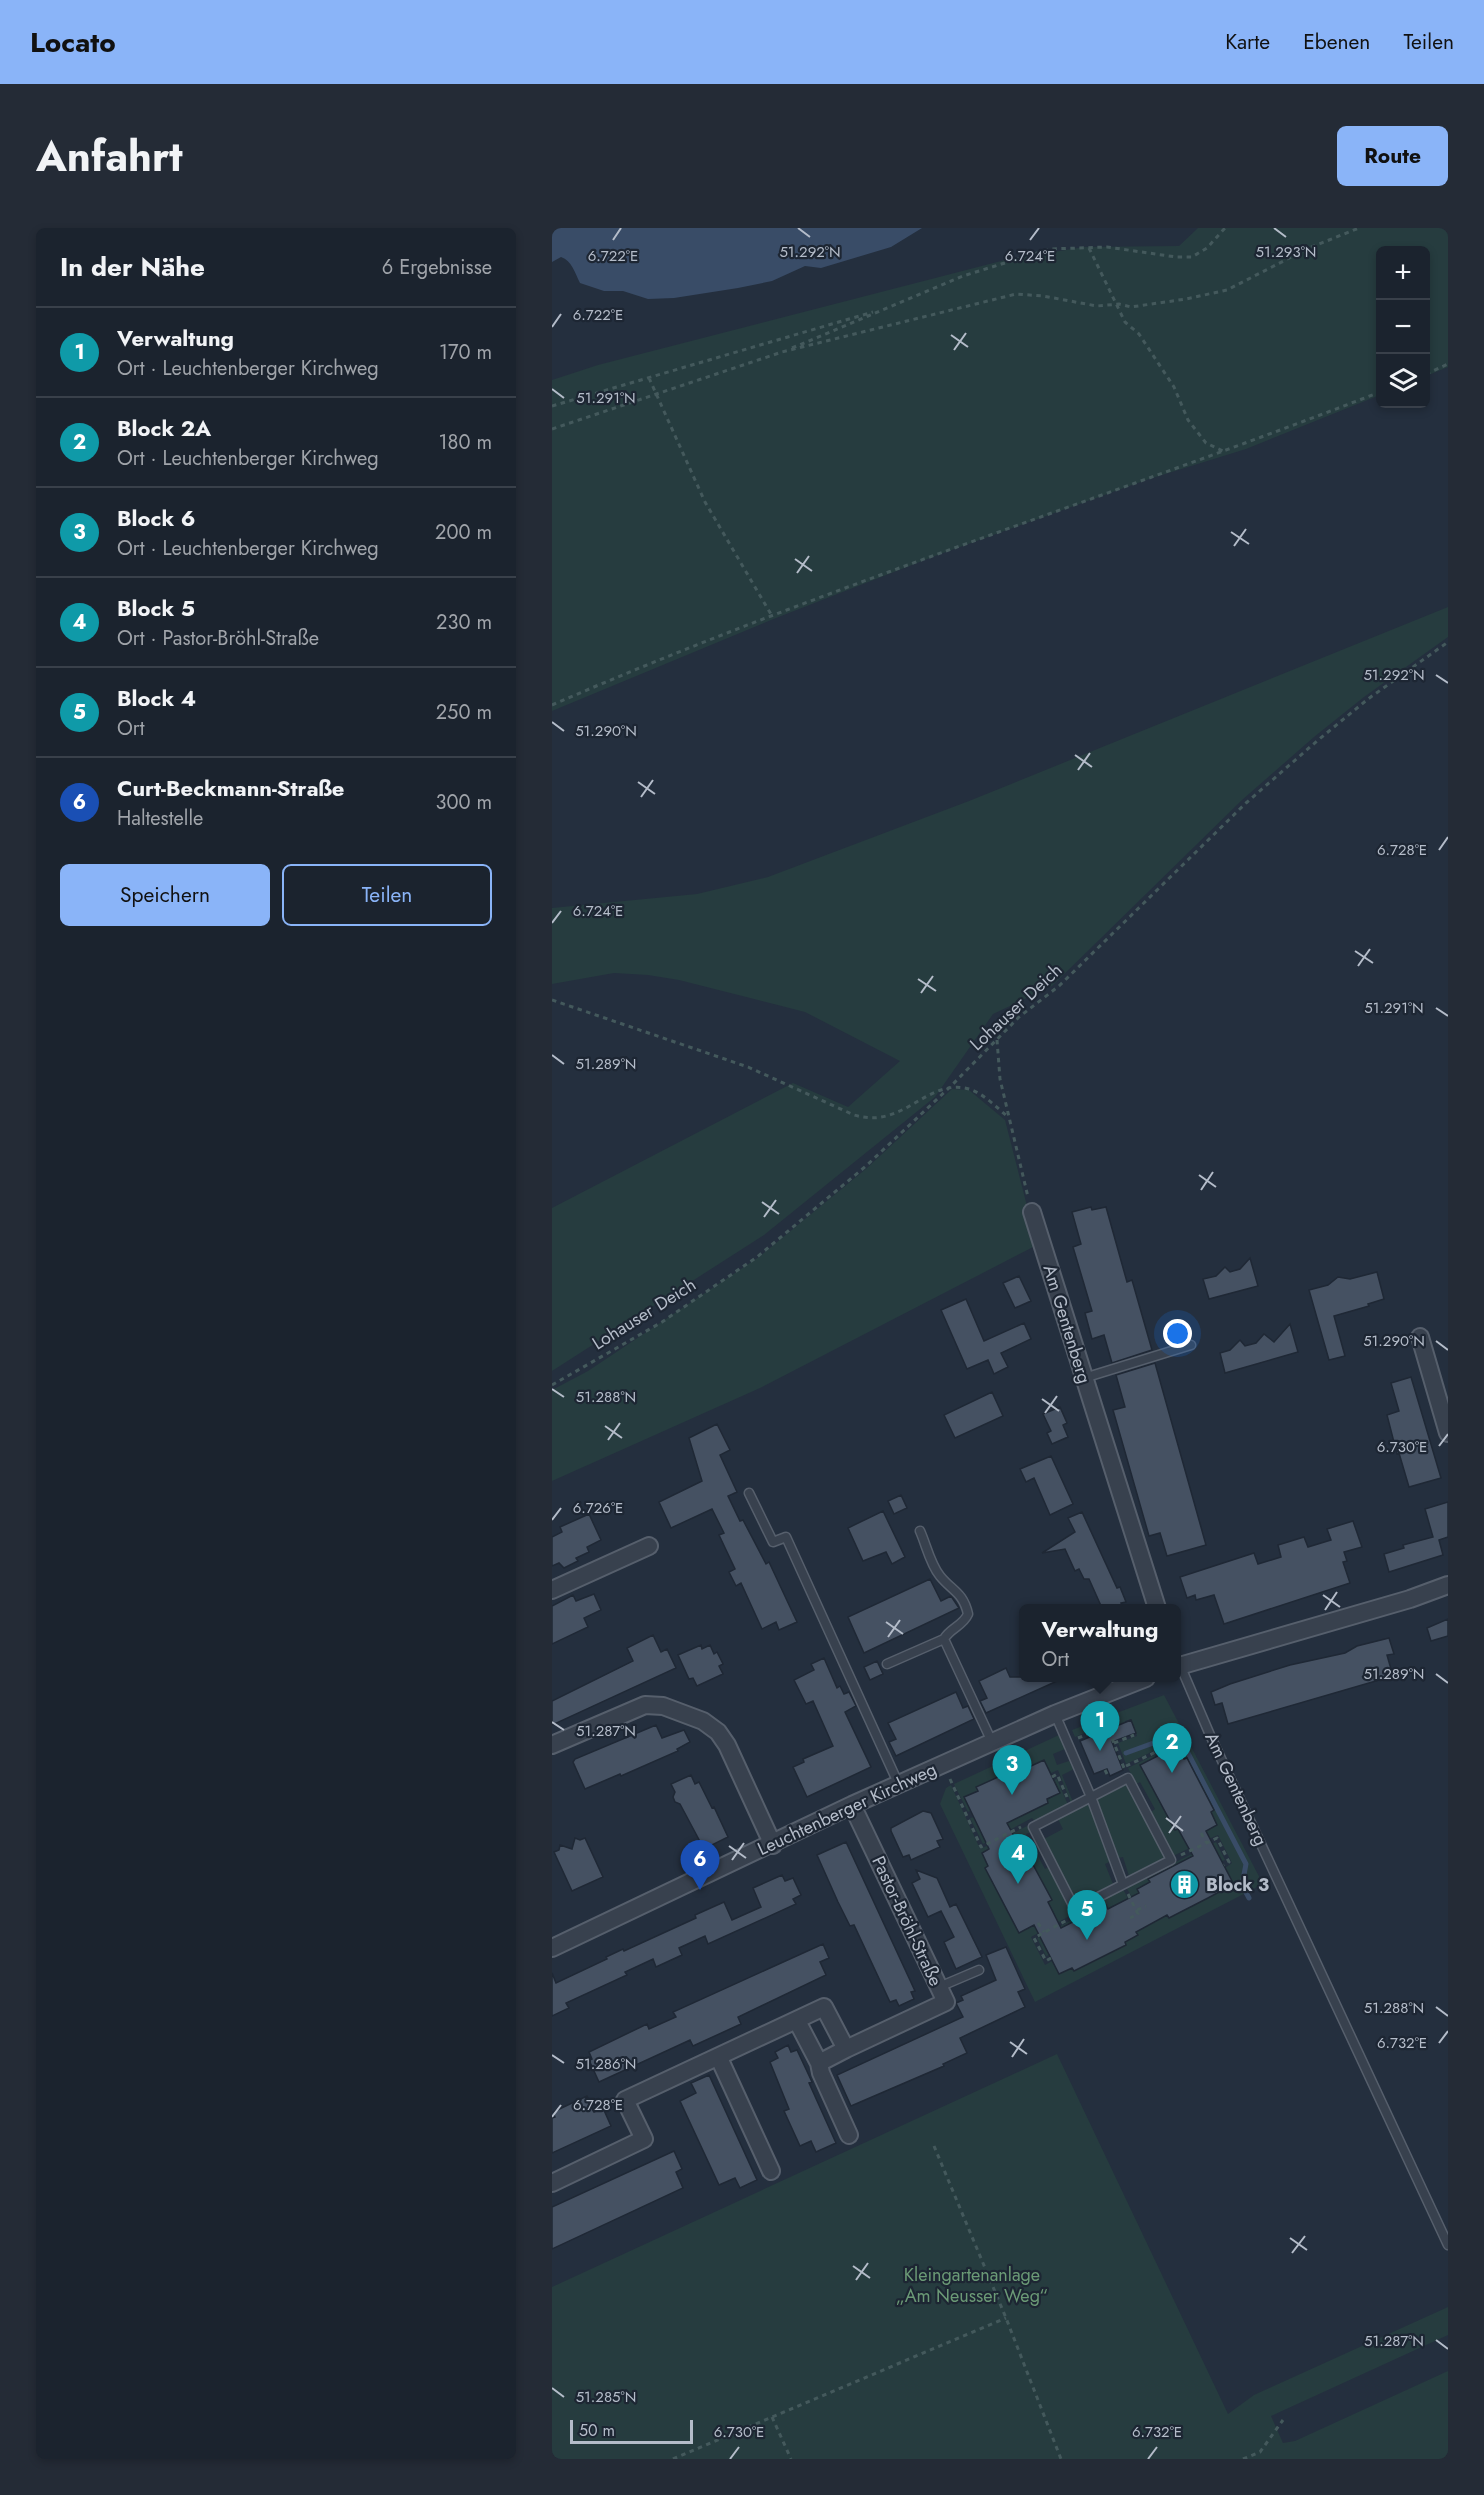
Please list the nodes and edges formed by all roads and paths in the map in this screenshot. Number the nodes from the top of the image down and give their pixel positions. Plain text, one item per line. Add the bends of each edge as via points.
1 (1225, 228) edge
2 (1359, 228) edge
3 (1089, 248) junction
4 (1119, 304) junction
5 (890, 307) junction
6 (782, 352) junction
7 (1448, 364) edge
8 (1430, 372) edge
9 (649, 378) junction
10 (1376, 394) edge
11 (656, 395) junction
12 (552, 406) edge
13 (552, 429) edge
14 (1225, 452) junction
15 (771, 616) junction
16 (1448, 642) edge
17 (552, 705) edge
18 (552, 1000) edge
19 (997, 1040) junction
20 (951, 1086) junction
21 (1007, 1116) junction
22 (1032, 1212) joint
23 (1420, 1336) dead end
24 (1191, 1345) dead end
25 (1084, 1378) junction
26 (552, 1385) edge
27 (1448, 1433) edge
28 (749, 1493) dead end
29 (920, 1531) dead end
30 (649, 1546) dead end
31 (1448, 1585) edge
32 (552, 1590) edge
33 (1156, 1604) edge
34 (944, 1639) junction
35 (1181, 1663) edge
36 (887, 1664) dead end
37 (1181, 1671) edge
38 (1134, 1682) edge
39 (1055, 1714) junction
40 (1134, 1735) dead end
41 (992, 1742) junction
42 (1068, 1742) junction
43 (1114, 1743) junction
44 (552, 1745) edge
45 (1161, 1755) dead end
46 (1124, 1767) junction
47 (1052, 1777) dead end
48 (1128, 1778) junction
49 (952, 1784) dead end
50 (899, 1785) junction
51 (1091, 1797) junction
52 (852, 1805) junction
53 (1071, 1807) junction
54 (972, 1814) dead end
55 (967, 1816) junction
56 (1033, 1827) junction
57 (1201, 1833) dead end
58 (1206, 1843) junction
59 (773, 1845) junction
60 (1171, 1860) junction
61 (1224, 1865) dead end
62 (1123, 1884) junction
63 (1146, 1905) dead end
64 (1075, 1909) junction
65 (1136, 1911) junction
66 (1130, 1918) dead end
67 (1038, 1923) dead end
68 (1044, 1932) junction
69 (552, 1948) edge
70 (1051, 1958) dead end
71 (979, 1970) dead end
72 (939, 1987) junction
73 (798, 2021) junction
74 (846, 2049) junction
75 (719, 2058) junction
76 (819, 2063) junction
77 (849, 2135) dead end
78 (934, 2146) dead end
79 (771, 2171) dead end
80 (552, 2182) edge
81 (1448, 2245) edge
82 (1006, 2318) junction
83 (772, 2417) junction
84 (1283, 2420) dead end
85 (673, 2459) edge
86 (791, 2459) edge
87 (1061, 2459) edge
88 (1243, 2459) edge

1 - 3 path via 1207,248 1192,257
2 - 4 path via 1309,248 1227,290 1131,307
3 - 4 path
3 - 5 path via 1050,249 963,276
4 - 6 path via 1097,306 1016,294
4 - 14 path via 1125,322 1139,334 1174,387 1188,420 1206,443
5 - 6 path
5 - 9 path
6 - 11 path
7 - 8 path
9 - 11 path
9 - 12 path
10 - 14 path
11 - 13 path
11 - 15 path via 705,502
14 - 15 path
15 - 17 path
16 - 19 path, Lohauser Deich via 1360,706 1246,803 1059,986
18 - 20 path via 748,1067 840,1110 867,1118 894,1114
19 - 20 path, Lohauser Deich
19 - 21 path
20 - 21 path via 971,1089
20 - 26 path, Lohauser Deich via 866,1166 757,1257 662,1322
21 - 22 path
22 - 25 street, Am Gentenberg
23 - 27 street
24 - 25 lane
25 - 33 street, Am Gentenberg
28 - 50 lane via 773,1542 786,1537
29 - 34 lane via 939,1575 957,1590 968,1614
30 - 32 street
31 - 35 street
34 - 36 lane
34 - 41 lane
37 - 81 lane, Am Gentenberg
38 - 39 street, Leuchtenberger Kirchweg
39 - 41 street, Leuchtenberger Kirchweg
39 - 42 lane
40 - 43 path
41 - 50 street, Leuchtenberger Kirchweg
42 - 43 path via 1107,1726
42 - 51 lane
43 - 46 path
44 - 59 street via 645,1705 663,1706 703,1721 728,1745
45 - 46 path via 1158,1751
46 - 48 path
47 - 53 path via 1057,1774
48 - 51 lane
48 - 60 lane
49 - 55 path
50 - 52 street, Leuchtenberger Kirchweg
51 - 53 lane
51 - 62 lane
52 - 59 street, Leuchtenberger Kirchweg
52 - 72 street, Pastor-Bröhl-Straße
53 - 56 lane
54 - 55 path
55 - 56 path via 981,1847 1030,1822
56 - 64 lane
57 - 58 path
58 - 60 path
58 - 61 path via 1217,1838 1229,1862
59 - 69 street, Leuchtenberger Kirchweg
60 - 62 lane
62 - 64 lane
62 - 65 path
63 - 65 path
64 - 68 path via 1078,1914
65 - 66 path via 1138,1914
67 - 68 path
68 - 70 path via 1034,1938 1046,1960
71 - 72 lane
72 - 74 street, Pastor-Bröhl-Straße via 946,2002
73 - 74 street via 824,2007
73 - 75 street
73 - 76 street
74 - 76 street, Pastor-Bröhl-Straße
75 - 79 street
75 - 80 street via 625,2100 644,2139
76 - 77 street
78 - 82 path
82 - 83 path
82 - 87 path
83 - 85 path
83 - 86 path
84 - 88 path via 1260,2452

